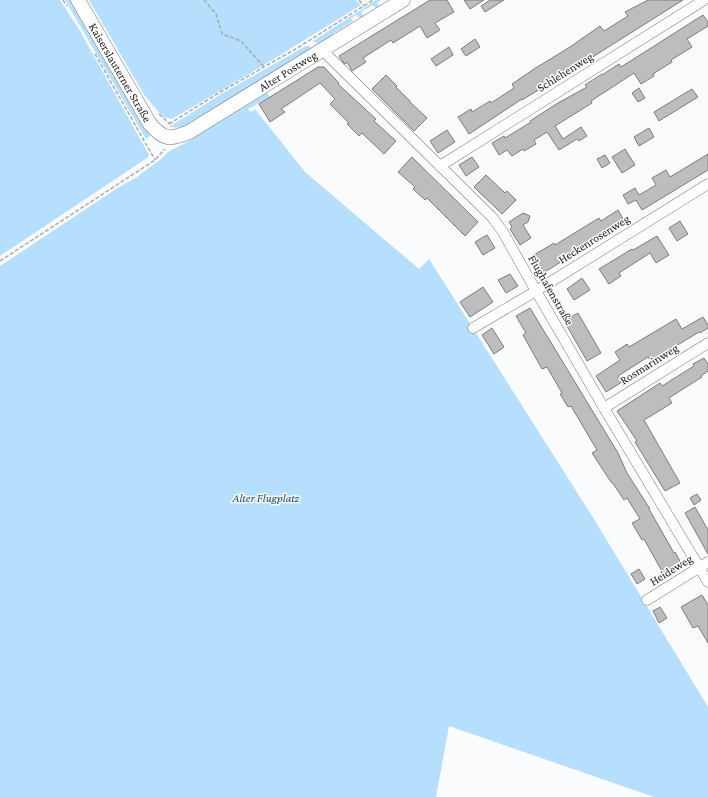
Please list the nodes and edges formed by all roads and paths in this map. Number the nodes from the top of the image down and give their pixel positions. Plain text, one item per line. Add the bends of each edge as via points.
1 (63, 0) edge
2 (204, 0) edge
3 (359, 0) edge
4 (373, 0) edge
5 (403, 0) edge
6 (704, 0) edge
7 (73, 4) edge
8 (364, 6) junction
9 (92, 50) dead end
10 (322, 50) junction
11 (264, 67) junction
12 (163, 135) junction
13 (155, 160) junction
14 (440, 166) junction
15 (708, 184) edge
16 (0, 261) edge
17 (536, 291) junction
18 (473, 328) dead end
19 (708, 343) edge
20 (604, 408) junction
21 (704, 565) edge
22 (708, 582) edge
23 (648, 600) dead end

1 - 7 path
2 - 11 path via 216,14 222,34 242,41
3 - 8 path
4 - 8 path
5 - 10 main road, Alter Postweg
6 - 14 street, Schlehenweg
7 - 12 main road, Kaiserslauterner Straße via 150,124
8 - 11 path
9 - 13 path
10 - 12 main road, Alter Postweg via 189,132 178,136
10 - 14 street, Flughafenstraße
11 - 12 path via 222,91
12 - 13 path via 165,150
13 - 16 path
14 - 17 street, Flughafenstraße via 492,217
15 - 17 street, Heckenrosenweg
17 - 18 street, Heckenrosenweg
17 - 20 street, Flughafenstraße
19 - 20 street, Rosmarinweg
20 - 21 street, Flughafenstraße
21 - 22 street, Flughafenstraße
21 - 23 street, Heideweg

